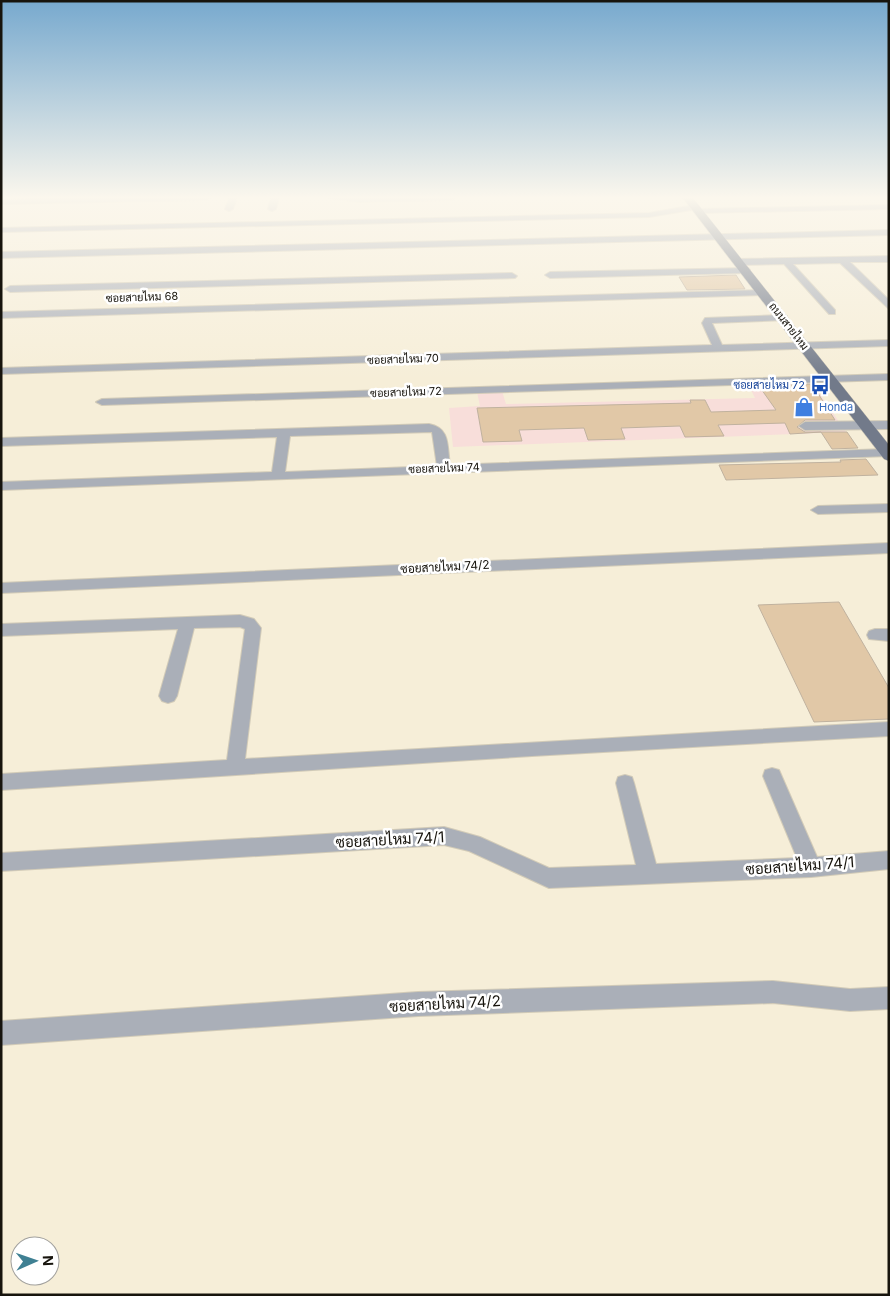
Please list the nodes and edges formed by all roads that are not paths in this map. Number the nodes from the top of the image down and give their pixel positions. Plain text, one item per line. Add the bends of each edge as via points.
1 (736, 258) edge
2 (889, 259) edge
3 (842, 260) junction
4 (724, 261) dead end
5 (786, 261) junction
6 (742, 266) junction
7 (659, 272) junction
8 (550, 275) dead end
9 (512, 276) dead end
10 (10, 289) dead end
11 (364, 291) junction
12 (763, 293) junction
13 (889, 306) edge
14 (832, 312) dead end
15 (1, 315) edge
16 (783, 318) junction
17 (889, 343) edge
18 (805, 346) junction
19 (718, 348) junction
20 (1, 371) edge
21 (889, 377) edge
22 (830, 379) junction
23 (102, 402) dead end
24 (889, 425) edge
25 (805, 426) dead end
26 (866, 426) junction
27 (284, 432) junction
28 (1, 442) edge
29 (888, 454) edge
30 (444, 468) junction
31 (278, 475) junction
32 (1, 486) edge
33 (889, 508) edge
34 (818, 510) dead end
35 (889, 548) edge
36 (1, 588) edge
37 (187, 624) junction
38 (1, 630) edge
39 (168, 696) dead end
40 (889, 729) edge
41 (235, 766) junction
42 (772, 776) dead end
43 (1, 782) edge
44 (626, 783) dead end
45 (889, 860) edge
46 (1, 862) edge
47 (811, 867) junction
48 (649, 875) junction
49 (889, 998) edge
50 (1, 1033) edge

1 - 6 main road, ถนนสายไหม
2 - 3 street
3 - 5 street
3 - 13 street
4 - 7 street via 654,262
5 - 6 street
5 - 14 street
6 - 7 street
6 - 12 main road, ถนนสายไหม
7 - 8 street
9 - 11 street
10 - 11 street
11 - 12 street, ซอยสายไหม 68
11 - 15 street, ซอยสายไหม 68
12 - 16 main road, ถนนสายไหม
16 - 18 main road, ถนนสายไหม
16 - 19 street via 709,320 707,323
17 - 18 street, ซอยสายไหม 70
18 - 19 street, ซอยสายไหม 70
18 - 22 main road, ถนนสายไหม
19 - 20 street, ซอยสายไหม 70
21 - 22 street, ซอยสายไหม 72
22 - 23 street, ซอยสายไหม 72
22 - 26 main road, ถนนสายไหม
24 - 26 street
25 - 26 street
26 - 29 main road, ถนนสายไหม
27 - 28 street
27 - 30 street via 436,428
27 - 31 street
29 - 30 street, ซอยสายไหม 74
30 - 31 street, ซอยสายไหม 74
31 - 32 street, ซอยสายไหม 74
33 - 34 street
35 - 36 street, ซอยสายไหม 74/2
37 - 38 street
37 - 39 street
37 - 41 street via 240,621 253,628
40 - 41 street
41 - 43 street
42 - 47 street
44 - 48 street
45 - 47 street, ซอยสายไหม 74/1
46 - 48 street, ซอยสายไหม 74/1 via 444,836 473,841 534,874 549,878
47 - 48 street, ซอยสายไหม 74/1
49 - 50 street, ซอยสายไหม 74/2 via 850,1000 773,992 418,1004

